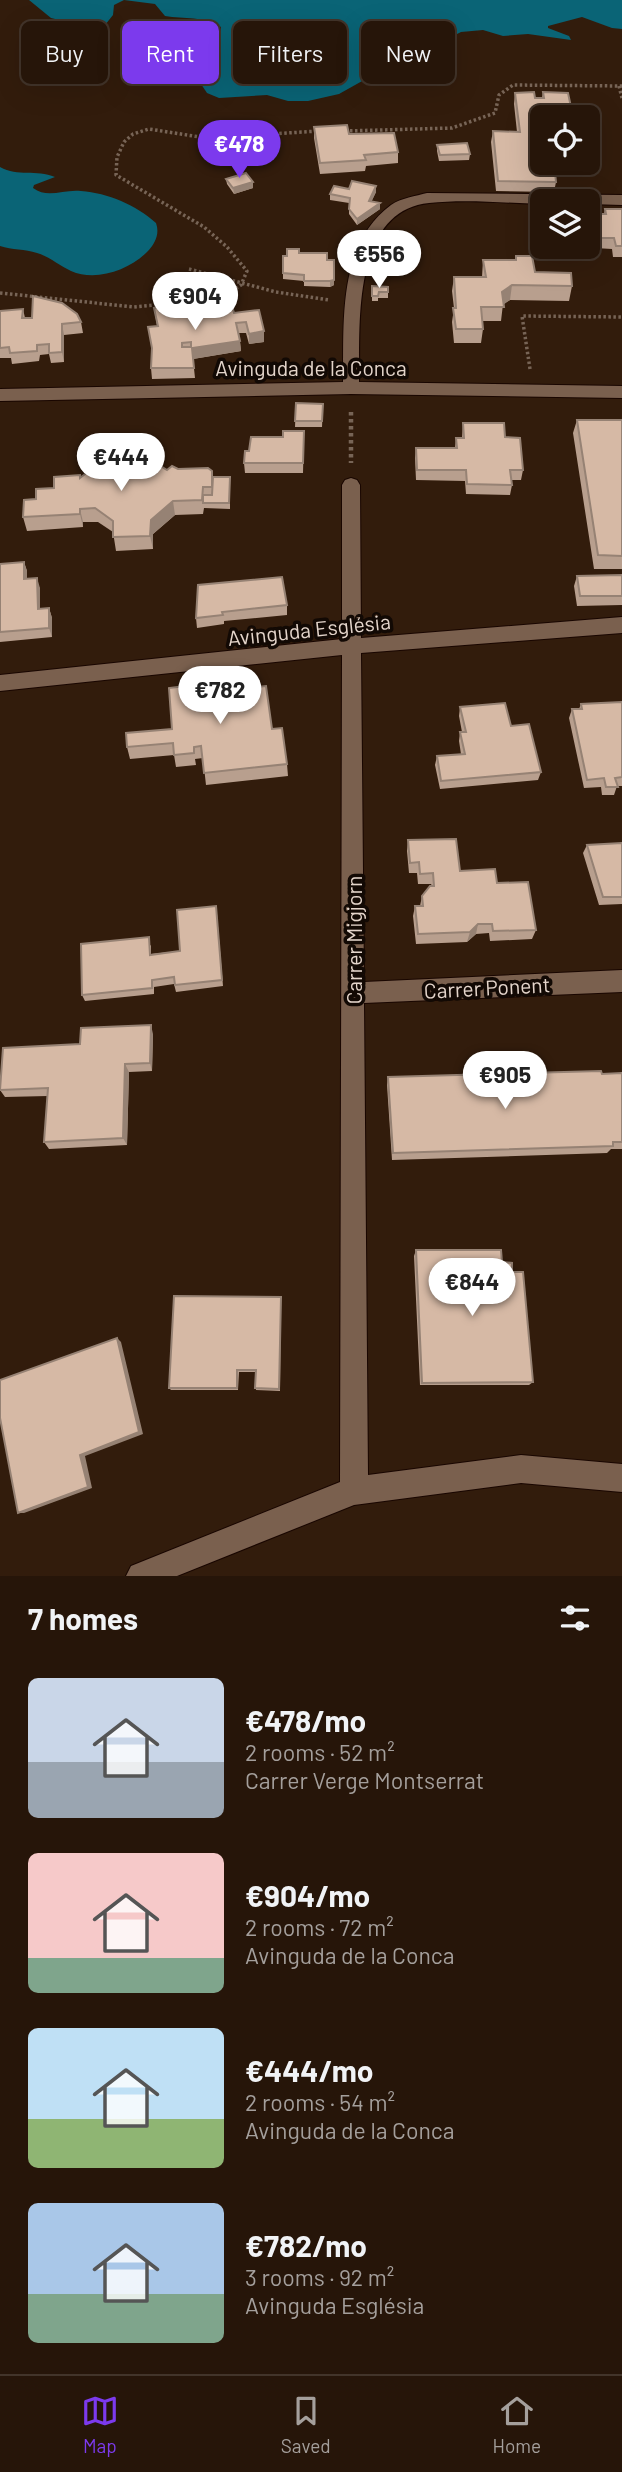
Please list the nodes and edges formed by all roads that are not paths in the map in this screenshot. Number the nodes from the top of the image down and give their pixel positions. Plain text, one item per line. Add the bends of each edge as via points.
1 (622, 200) edge
2 (351, 388) junction
3 (622, 392) edge
4 (0, 395) edge
5 (351, 485) road end
6 (622, 625) edge
7 (353, 646) junction
8 (0, 683) edge
9 (622, 981) edge
10 (353, 993) junction
11 (622, 1478) edge
12 (354, 1492) junction
13 (141, 1576) edge

1 - 2 street via 427,198 399,207 366,242 355,281
2 - 3 street, Avinguda de la Conca
2 - 4 street, Avinguda de la Conca
5 - 7 street, Carrer Migjorn
6 - 7 street, Avinguda Església
7 - 8 street, Avinguda Església
7 - 10 street, Carrer Migjorn
9 - 10 street, Carrer Ponent
10 - 12 street, Carrer Migjorn
11 - 12 street via 521,1469
12 - 13 street

